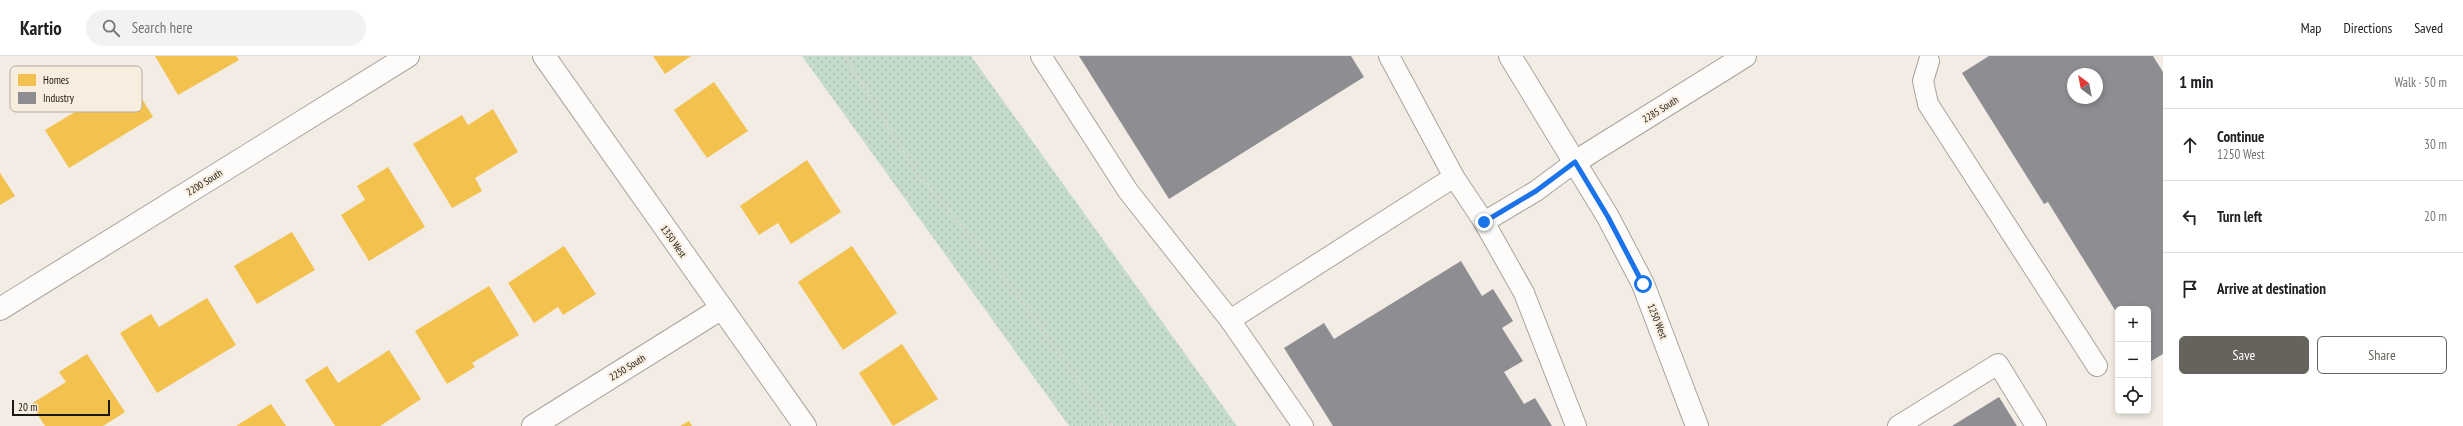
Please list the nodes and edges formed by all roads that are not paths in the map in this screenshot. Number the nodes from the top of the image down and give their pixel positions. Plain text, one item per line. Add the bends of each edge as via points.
1 (408, 56) edge
2 (544, 56) edge
3 (1041, 56) edge
4 (1389, 56) edge
5 (1510, 56) edge
6 (1737, 58) edge
7 (1930, 58) edge
8 (1575, 162) junction
9 (1454, 177) junction
10 (1484, 222) junction
11 (722, 308) junction
12 (0, 309) edge
13 (1230, 320) junction
14 (2097, 366) dead end
15 (533, 426) edge
16 (805, 426) edge
17 (1302, 426) edge
18 (1576, 426) edge
19 (1697, 426) edge
20 (1898, 426) edge
21 (2036, 426) edge

1 - 12 street, 2200 South
2 - 11 street, 1350 West
3 - 13 lane via 1128,191
4 - 9 lane
5 - 8 street, 1250 West
6 - 8 street, 2285 South
7 - 14 lane via 1923,81 1928,104
8 - 10 lane via 1536,191
8 - 19 street, 1250 West via 1608,217 1643,284
9 - 10 lane
9 - 13 lane
10 - 18 lane via 1524,293
11 - 15 street, 2250 South
11 - 16 street, 1350 West
13 - 17 lane
20 - 21 lane via 1998,364

